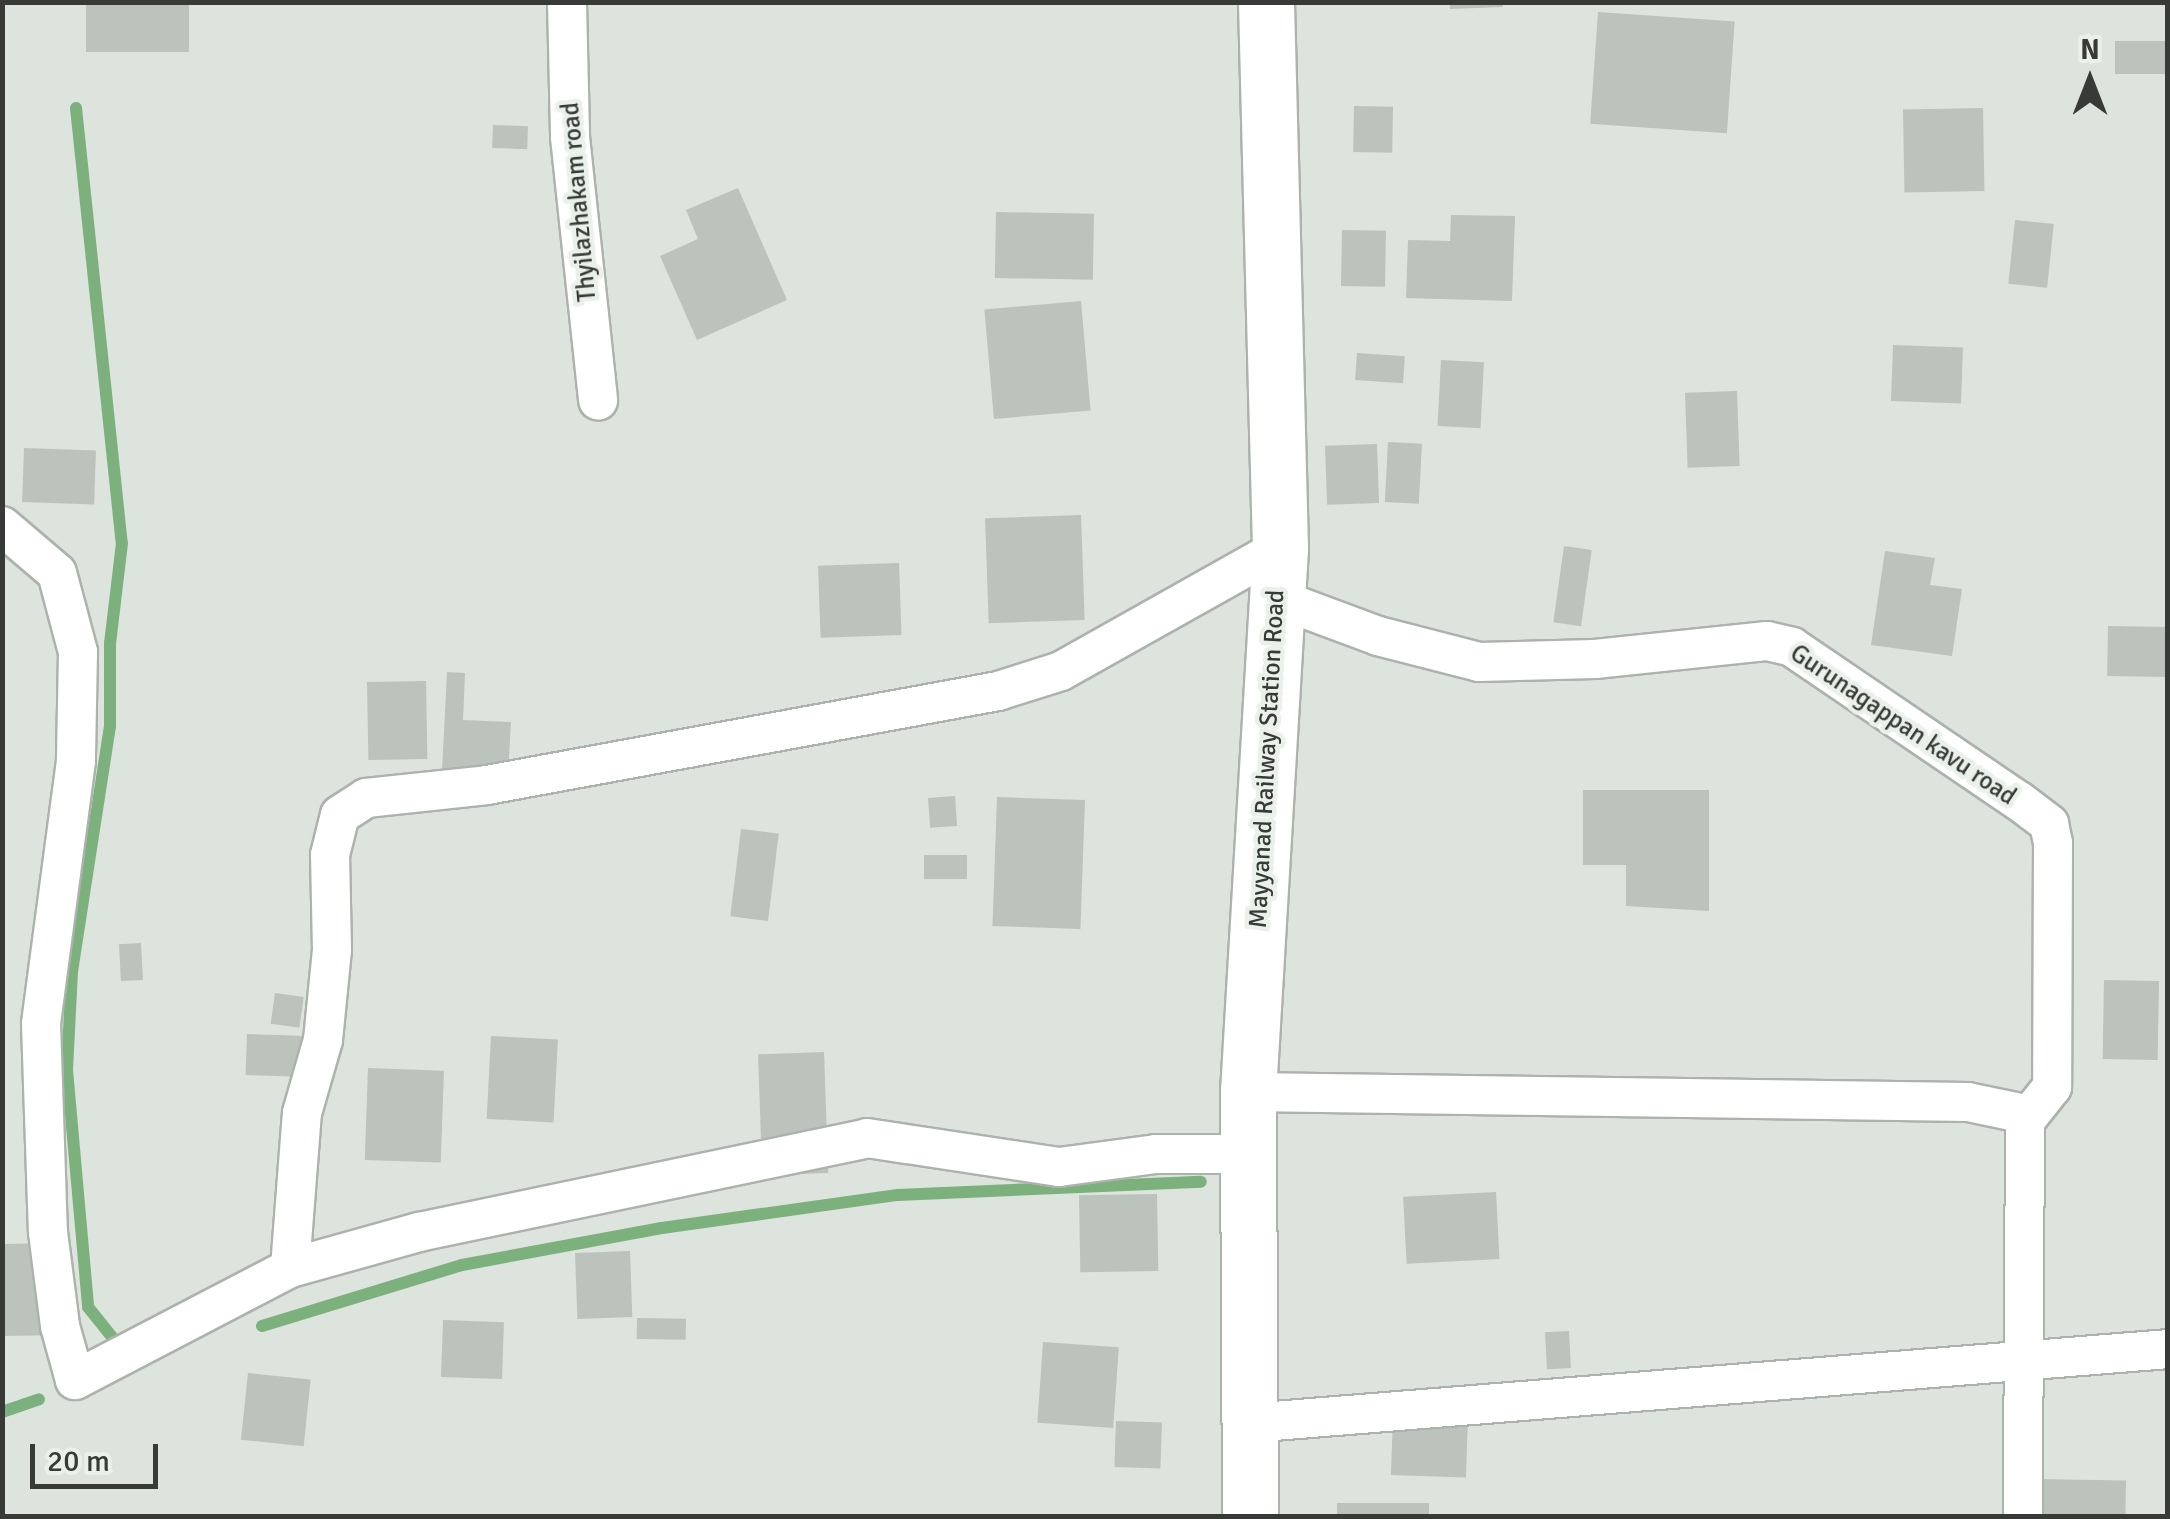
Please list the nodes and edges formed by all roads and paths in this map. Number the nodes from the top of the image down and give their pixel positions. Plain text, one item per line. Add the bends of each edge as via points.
1 (566, 2) edge
2 (1266, 2) edge
3 (598, 401) dead end
4 (2, 526) edge
5 (1278, 573) junction
6 (1248, 1092) junction
7 (2025, 1121) junction
8 (1246, 1154) junction
9 (290, 1268) junction
10 (2168, 1349) edge
11 (2028, 1362) junction
12 (1248, 1423) junction
13 (1250, 1516) edge
14 (2024, 1516) edge

1 - 3 street, Thyilazhakam road via 570,137
2 - 5 main road, Mayyanad Railway Station Road
4 - 9 street via 58,573 78,652 76,761 41,1024 48,1232 60,1326 75,1380
5 - 6 main road, Mayyanad Railway Station Road
5 - 7 street, Gurunagappan kavu road via 1378,636 1479,662 1596,660 1767,641 1792,647 2019,801 2048,824 2054,843 2052,1088
5 - 9 street via 1062,671 998,690 487,785 366,798 340,815 330,855 332,950 324,1040 302,1113
6 - 7 street via 1968,1102 2025,1114
6 - 8 main road, Mayyanad Railway Station Road
7 - 11 street
8 - 9 street via 1156,1154 1059,1167 866,1138 419,1232
8 - 12 main road, Mayyanad Railway Station Road
10 - 11 street
11 - 12 street
11 - 14 street
12 - 13 main road, Mayyanad Railway Station Road

